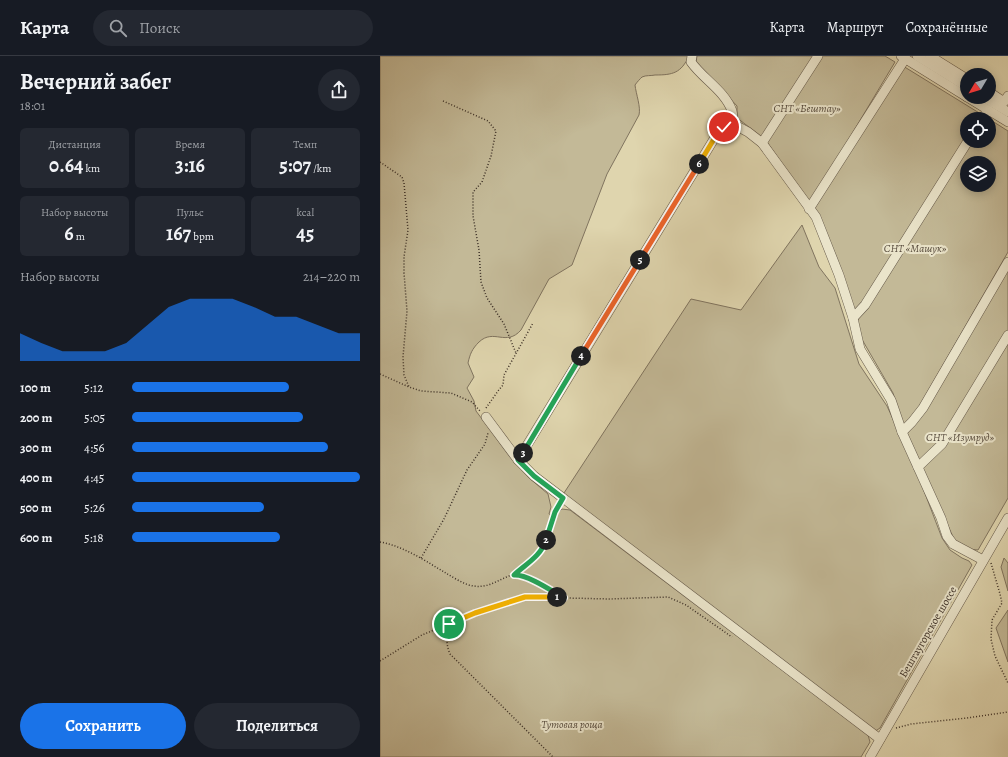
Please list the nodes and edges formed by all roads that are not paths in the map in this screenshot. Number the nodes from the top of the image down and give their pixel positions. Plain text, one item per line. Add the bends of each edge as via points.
1 (692, 56) edge
2 (818, 56) edge
3 (917, 56) edge
4 (930, 56) edge
5 (903, 57) edge
6 (960, 75) edge
7 (960, 83) edge
8 (960, 93) edge
9 (1008, 96) edge
10 (996, 97) edge
11 (978, 104) edge
12 (995, 104) edge
13 (988, 110) joint
14 (1008, 112) edge
15 (1008, 122) edge
16 (733, 124) junction
17 (762, 143) junction
18 (964, 148) edge
19 (809, 209) junction
20 (1008, 262) edge
21 (853, 318) junction
22 (1008, 335) edge
23 (486, 417) road end
24 (902, 432) junction
25 (518, 460) junction
26 (918, 467) junction
27 (1008, 518) edge
28 (984, 559) junction
29 (882, 735) junction
30 (870, 757) edge

1 - 16 street via 691,62 696,69 724,98 732,112
2 - 17 street
3 - 7 street
4 - 6 street
5 - 8 street
5 - 19 street
9 - 10 street via 1004,102
11 - 13 street
12 - 14 street
13 - 15 street
16 - 17 street
16 - 25 street via 724,127 714,139
17 - 19 street
18 - 21 street via 865,305
19 - 21 street via 816,217
20 - 24 street via 923,408
21 - 24 street via 860,350 892,400
22 - 26 street via 942,444
23 - 25 street
24 - 26 street
25 - 29 street via 563,498
26 - 28 street via 947,536 953,544
27 - 28 street, Бештаугорское шоссе
28 - 29 street, Бештаугорское шоссе
29 - 30 street, Бештаугорское шоссе

